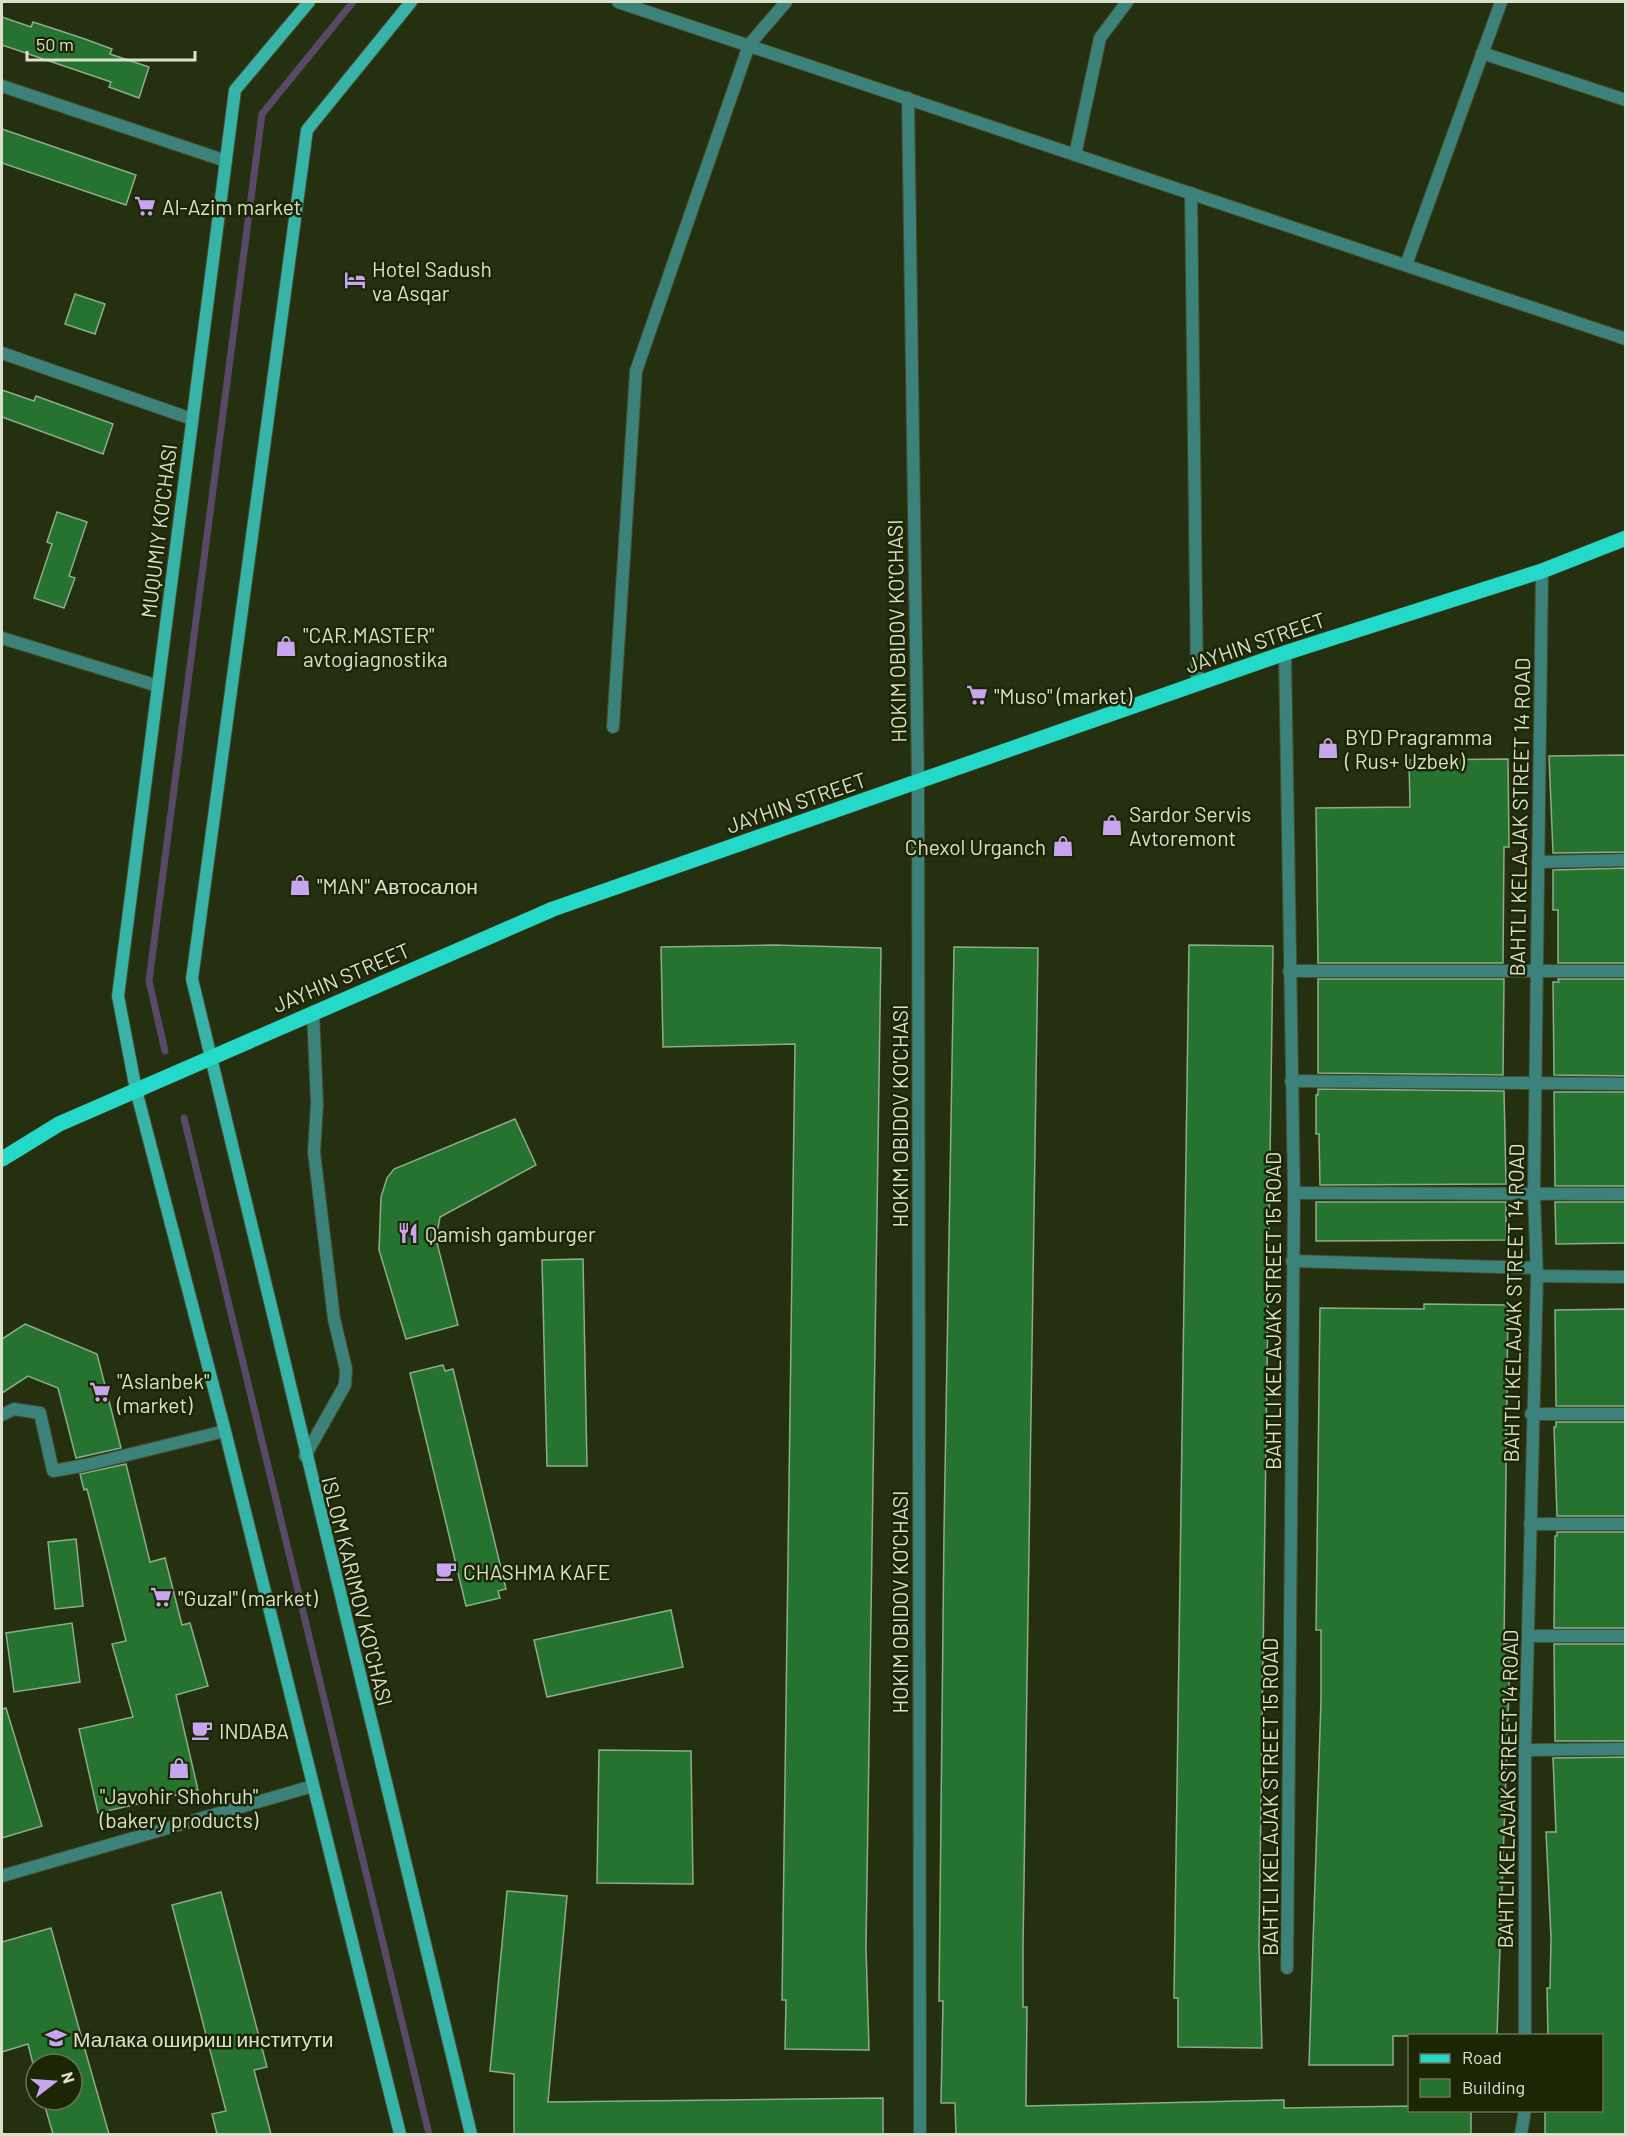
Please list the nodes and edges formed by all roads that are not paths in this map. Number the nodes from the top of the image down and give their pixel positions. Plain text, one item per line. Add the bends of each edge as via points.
1 (309, 2) edge
2 (411, 2) edge
3 (618, 2) edge
4 (786, 2) edge
5 (1127, 2) edge
6 (1501, 2) edge
7 (749, 45) junction
8 (1482, 53) junction
9 (2, 86) edge
10 (908, 98) junction
11 (1626, 100) edge
12 (1076, 155) junction
13 (226, 161) junction
14 (1191, 193) junction
15 (1406, 265) junction
16 (1626, 339) edge
17 (2, 353) edge
18 (192, 419) junction
19 (1626, 538) edge
20 (1542, 571) junction
21 (2, 638) edge
22 (1285, 654) junction
23 (1197, 684) junction
24 (158, 686) junction
25 (613, 726) dead end
26 (918, 782) junction
27 (1626, 860) edge
28 (1538, 862) junction
29 (1537, 970) junction
30 (1289, 971) junction
31 (1626, 971) edge
32 (313, 1012) junction
33 (209, 1057) junction
34 (1292, 1081) junction
35 (1535, 1084) junction
36 (1626, 1084) edge
37 (136, 1090) junction
38 (2, 1159) edge
39 (1294, 1193) junction
40 (1534, 1193) junction
41 (1626, 1194) edge
42 (1292, 1262) junction
43 (1537, 1272) junction
44 (1626, 1277) edge
45 (1531, 1414) junction
46 (1626, 1414) edge
47 (2, 1415) edge
48 (225, 1431) junction
49 (305, 1456) junction
50 (1530, 1524) junction
51 (1626, 1524) edge
52 (1528, 1636) junction
53 (1626, 1636) edge
54 (1626, 1749) edge
55 (1524, 1750) junction
56 (313, 1786) junction
57 (2, 1876) edge
58 (1287, 1968) dead end
59 (1525, 2034) edge
60 (1525, 2112) edge
61 (400, 2134) edge
62 (471, 2134) edge
63 (920, 2134) edge
64 (1521, 2134) edge

1 - 13 main road, MUQUMIY KO'CHASI via 235,90
2 - 33 main road via 307,130 192,979
3 - 7 street
4 - 7 street
5 - 12 street via 1100,38
6 - 8 street
7 - 10 street
7 - 25 street via 636,371
8 - 11 street
8 - 15 street
9 - 13 street
10 - 12 street
10 - 26 street, HOKIM OBIDOV KO'CHASI
12 - 14 street
13 - 18 main road, MUQUMIY KO'CHASI
14 - 15 street
14 - 23 street
15 - 16 street
17 - 18 street
18 - 24 main road, MUQUMIY KO'CHASI
19 - 20 main road, JAYHIN STREET
20 - 22 main road, JAYHIN STREET
20 - 28 street, BAHTLI KELAJAK STREET 14 ROAD
21 - 24 street
22 - 23 main road, JAYHIN STREET
22 - 30 street, BAHTLI KELAJAK STREET 15 ROAD
23 - 26 main road, JAYHIN STREET
24 - 37 main road, MUQUMIY KO'CHASI via 118,996
26 - 32 main road, JAYHIN STREET via 553,909
26 - 63 street, HOKIM OBIDOV KO'CHASI
27 - 28 street
28 - 29 street, BAHTLI KELAJAK STREET 14 ROAD
29 - 30 street
29 - 31 street
29 - 35 street, BAHTLI KELAJAK STREET 14 ROAD
30 - 34 street, BAHTLI KELAJAK STREET 15 ROAD
32 - 33 main road, JAYHIN STREET
32 - 49 street via 317,1104 314,1152 334,1319 346,1369 345,1385
33 - 37 main road, JAYHIN STREET
33 - 49 main road, ISLOM KARIMOV KO'CHASI
34 - 35 street
34 - 39 street, BAHTLI KELAJAK STREET 15 ROAD
35 - 36 street
35 - 40 street, BAHTLI KELAJAK STREET 14 ROAD
37 - 38 main road, JAYHIN STREET via 59,1124
37 - 48 main road
39 - 40 street
39 - 42 street, BAHTLI KELAJAK STREET 15 ROAD
40 - 41 street
40 - 43 street, BAHTLI KELAJAK STREET 14 ROAD
42 - 43 street
42 - 58 street, BAHTLI KELAJAK STREET 15 ROAD
43 - 44 street
43 - 45 street, BAHTLI KELAJAK STREET 14 ROAD
45 - 46 street
45 - 50 street, BAHTLI KELAJAK STREET 14 ROAD
47 - 48 street via 14,1409 40,1413 53,1471
48 - 56 main road
49 - 62 main road, ISLOM KARIMOV KO'CHASI
50 - 51 street
50 - 52 street, BAHTLI KELAJAK STREET 14 ROAD
52 - 53 street
52 - 55 street, BAHTLI KELAJAK STREET 14 ROAD
54 - 55 street
55 - 59 street, BAHTLI KELAJAK STREET 14 ROAD
56 - 57 street
56 - 61 main road
60 - 64 street

